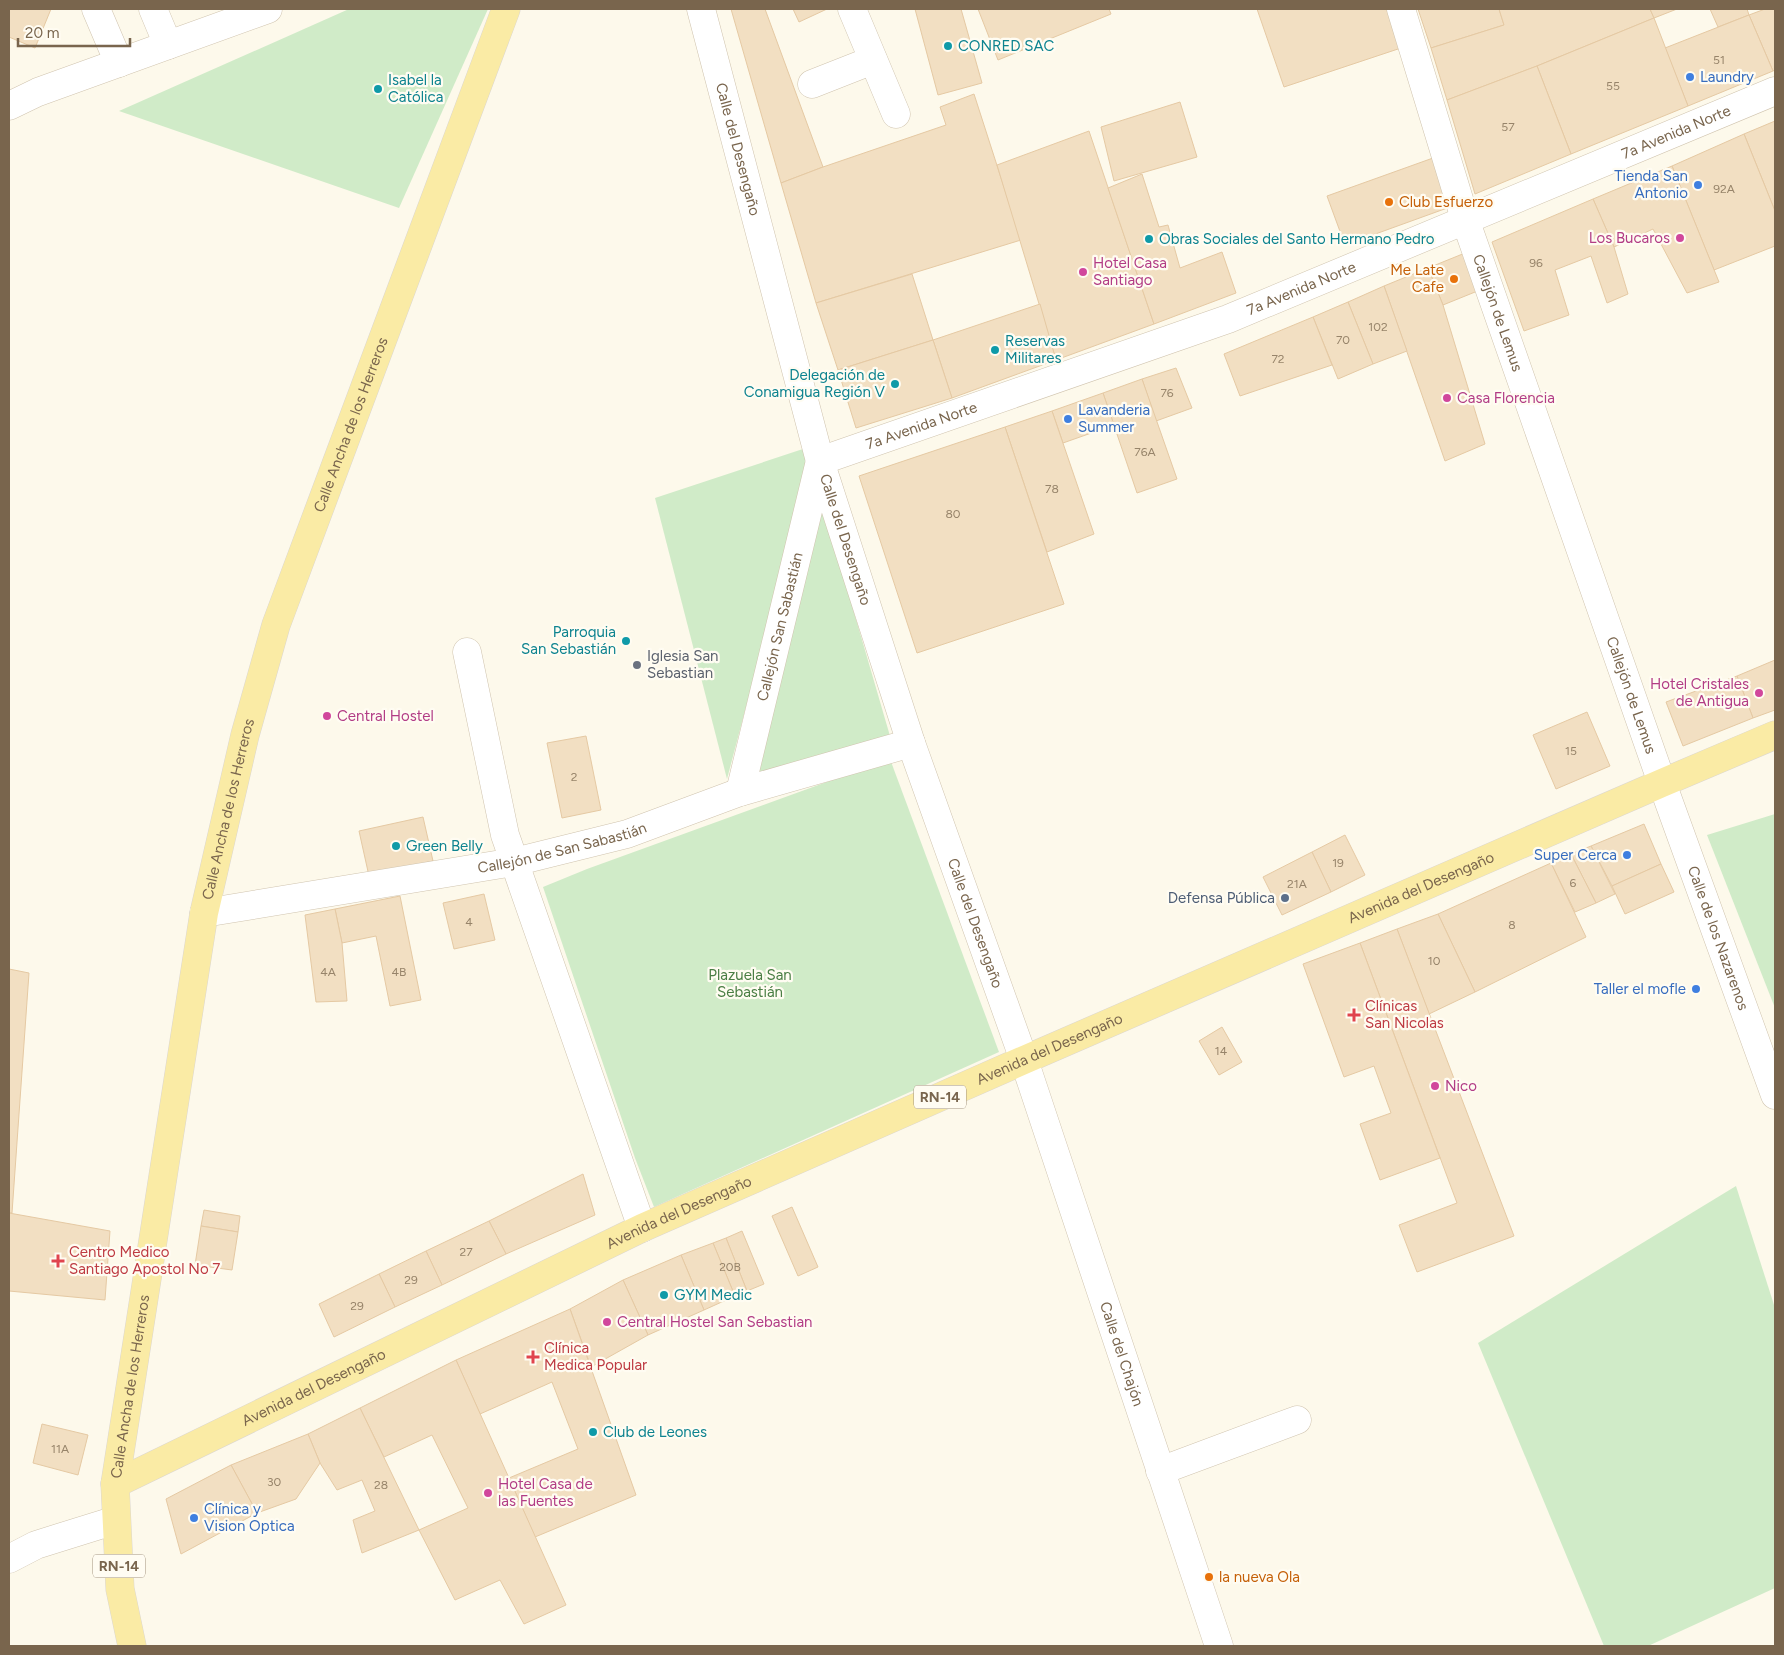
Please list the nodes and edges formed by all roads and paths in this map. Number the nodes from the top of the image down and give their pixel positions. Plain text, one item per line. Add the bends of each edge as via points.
1 (96, 9) edge
2 (154, 9) edge
3 (268, 9) edge
4 (506, 9) edge
5 (702, 9) edge
6 (852, 9) edge
7 (1401, 9) edge
8 (168, 45) junction
9 (873, 60) junction
10 (119, 63) junction
11 (812, 84) dead end
12 (1775, 91) edge
13 (9, 106) edge
14 (896, 114) dead end
15 (1465, 219) junction
16 (820, 461) junction
17 (466, 652) dead end
18 (1775, 735) edge
19 (911, 743) junction
20 (1662, 783) junction
21 (740, 792) junction
22 (514, 862) junction
23 (204, 913) junction
24 (1024, 1060) junction
25 (1775, 1095) edge
26 (642, 1228) junction
27 (1297, 1420) dead end
28 (1160, 1471) junction
29 (115, 1484) junction
30 (116, 1520) junction
31 (9, 1559) edge
32 (132, 1646) edge
33 (1219, 1646) edge

1 - 10 street
2 - 8 street
3 - 8 street
4 - 23 main road, Calle Ancha de los Herreros via 276,624 245,735
5 - 16 street, Calle del Desengaño
6 - 9 street
7 - 15 street, Callejón de Lemus
8 - 10 street
9 - 11 street
9 - 14 street
10 - 13 street
12 - 15 street, 7a Avenida Norte
15 - 16 street, 7a Avenida Norte via 1228,319
15 - 20 street, Callejón de Lemus
16 - 19 street, Calle del Desengaño
16 - 21 street, Callejón San Sabastián
17 - 22 street via 505,835
18 - 20 main road, Avenida del Desengaño / RN-14
19 - 21 street, Callejón de San Sabastián
19 - 24 street, Calle del Desengaño
20 - 24 main road, Avenida del Desengaño / RN-14
20 - 25 street, Calle de los Nazarenos
21 - 22 street, Callejón de San Sabastián via 627,834
22 - 23 street, Callejón de San Sabastián
22 - 26 street
23 - 29 main road, Calle Ancha de los Herreros
24 - 26 main road, Avenida del Desengaño / RN-14
24 - 28 street, Calle del Chajón
26 - 29 main road, Avenida del Desengaño / RN-14
27 - 28 street
28 - 33 street, Calle del Chajón
29 - 30 main road, Calle Ancha de los Herreros / RN-14
30 - 31 street via 36,1545
30 - 32 main road, Calle Ancha de los Herreros / RN-14 via 120,1589

